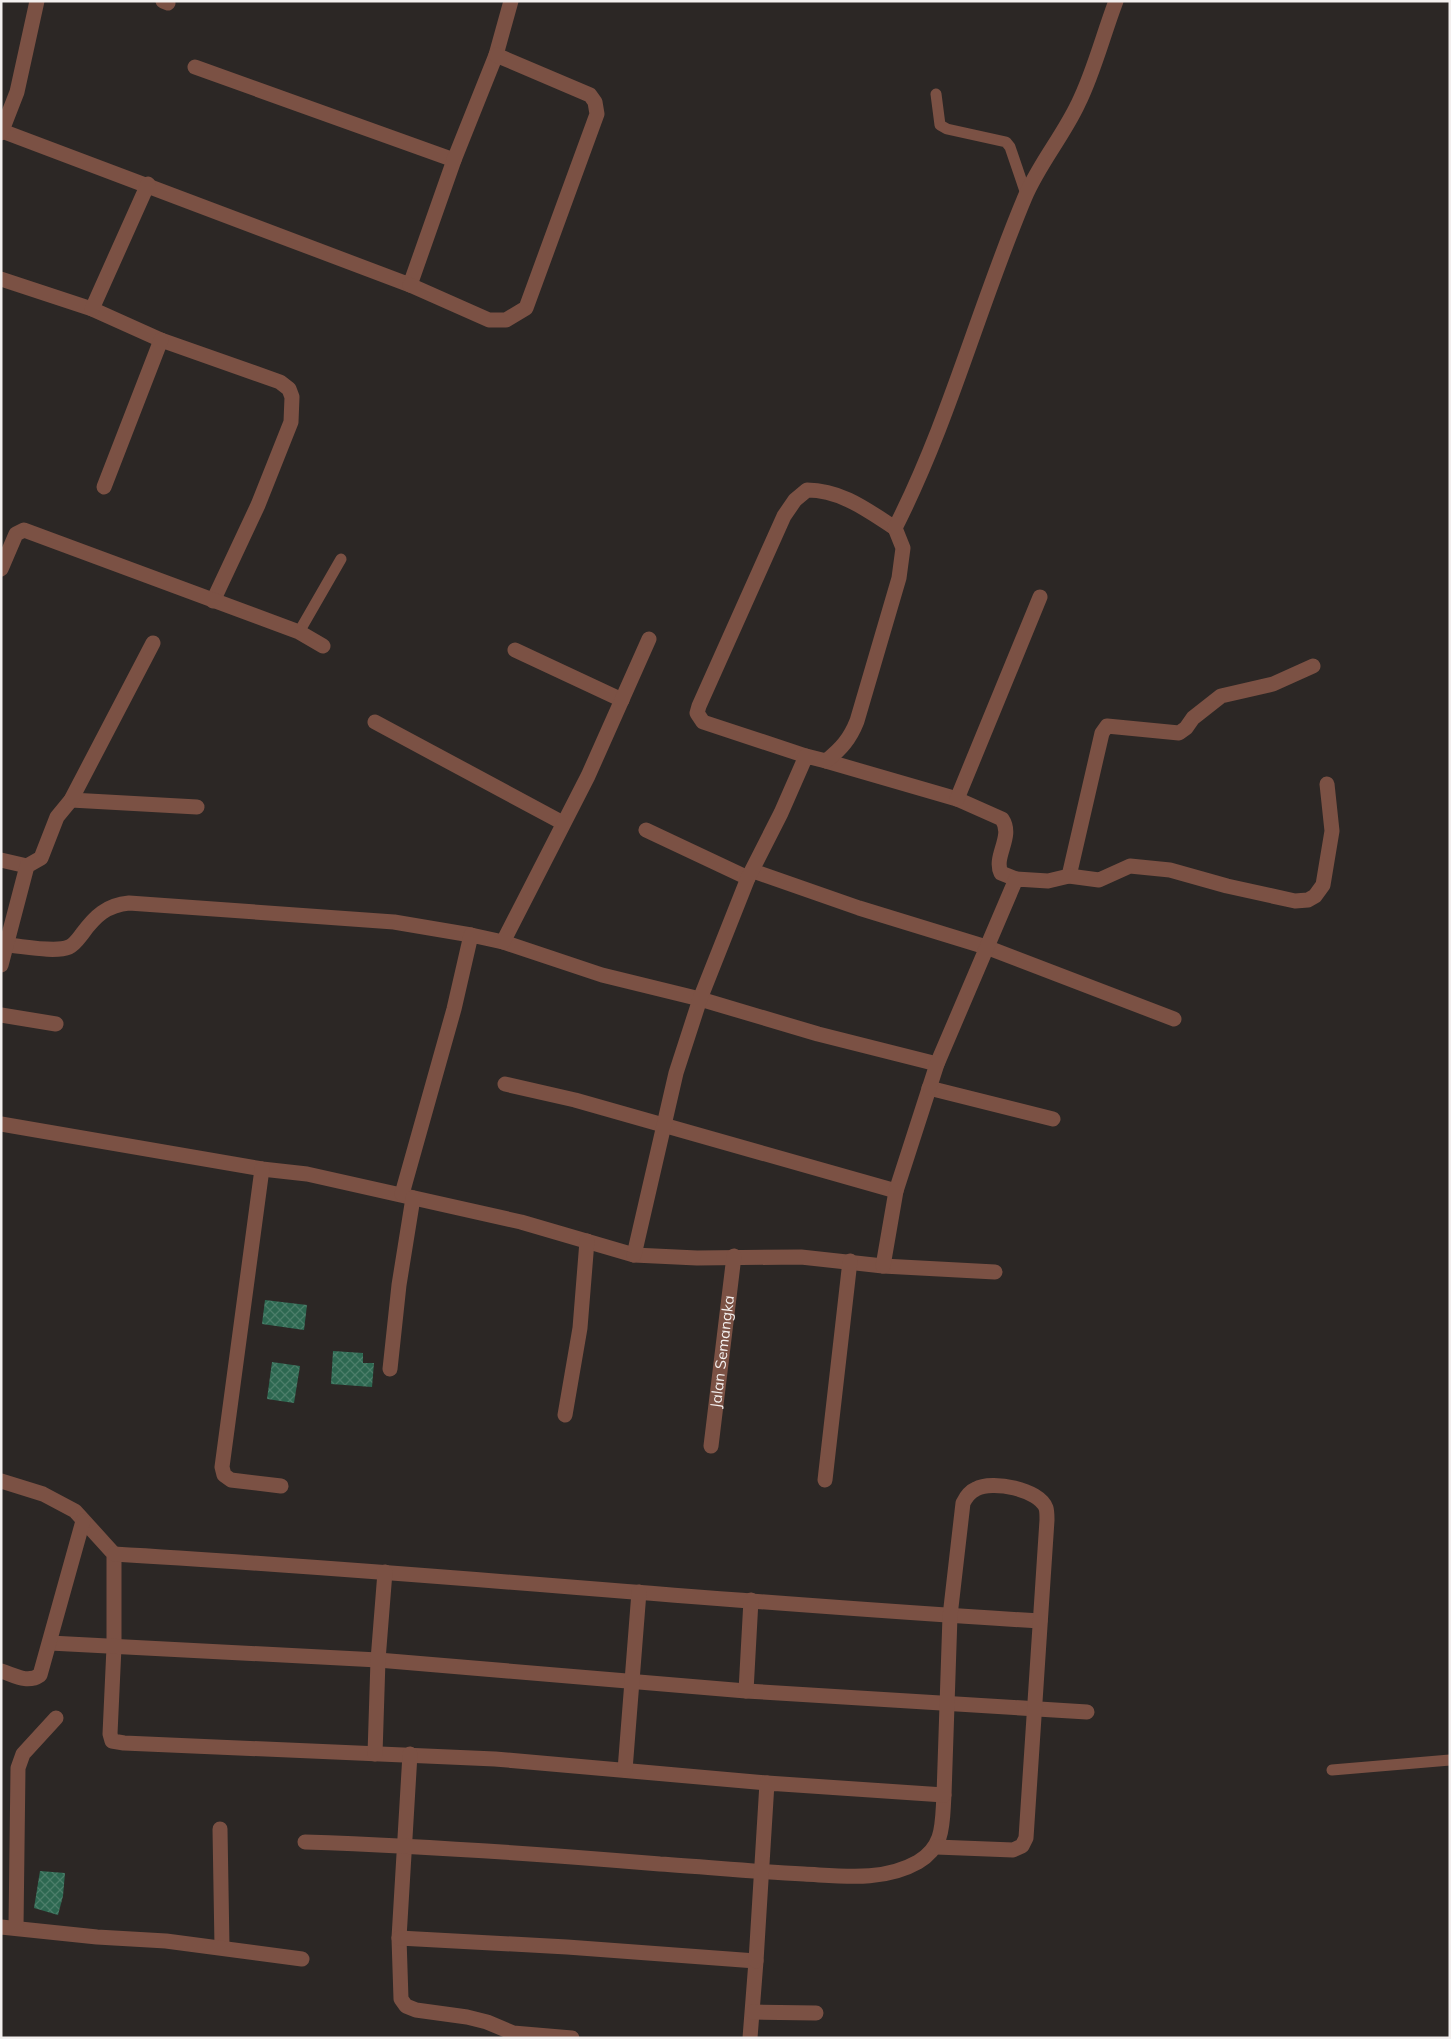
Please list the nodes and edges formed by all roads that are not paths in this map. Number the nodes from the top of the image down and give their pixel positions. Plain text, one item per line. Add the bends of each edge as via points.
1 (37, 1) edge
2 (512, 1) edge
3 (1116, 1) edge
4 (496, 55) junction
5 (195, 67) dead end
6 (936, 94) dead end
7 (2, 132) edge
8 (454, 160) junction
9 (148, 184) junction
10 (1026, 194) junction
11 (1, 279) edge
12 (410, 284) junction
13 (92, 309) junction
14 (161, 340) junction
15 (104, 487) dead end
16 (896, 528) junction
17 (341, 559) dead end
18 (1, 569) edge
19 (1040, 597) dead end
20 (213, 601) junction
21 (298, 632) junction
22 (649, 639) dead end
23 (152, 643) dead end
24 (323, 646) dead end
25 (515, 650) dead end
26 (1313, 666) dead end
27 (622, 700) junction
28 (376, 722) dead end
29 (806, 756) junction
30 (826, 762) junction
31 (1327, 784) dead end
32 (957, 799) junction
33 (71, 800) junction
34 (197, 807) dead end
35 (563, 823) junction
36 (646, 830) dead end
37 (1, 860) edge
38 (27, 866) junction
39 (751, 874) junction
40 (1069, 876) junction
41 (1016, 879) junction
42 (471, 934) junction
43 (503, 942) junction
44 (7, 945) junction
45 (986, 947) junction
46 (1, 965) edge
47 (700, 999) junction
48 (1, 1015) edge
49 (1174, 1019) dead end
50 (56, 1024) dead end
51 (937, 1064) junction
52 (505, 1084) dead end
53 (929, 1088) junction
54 (1053, 1119) dead end
55 (1, 1124) edge
56 (664, 1125) junction
57 (262, 1169) junction
58 (896, 1191) junction
59 (408, 1196) junction
60 (587, 1241) junction
61 (634, 1255) junction
62 (734, 1256) junction
63 (850, 1261) junction
64 (883, 1266) junction
65 (995, 1272) dead end
66 (390, 1369) dead end
67 (565, 1415) dead end
68 (711, 1446) dead end
69 (825, 1480) dead end
70 (2, 1482) edge
71 (281, 1486) dead end
72 (83, 1521) junction
73 (114, 1554) junction
74 (385, 1572) junction
75 (639, 1592) junction
76 (751, 1600) junction
77 (950, 1616) junction
78 (1040, 1621) junction
79 (50, 1643) junction
80 (114, 1647) junction
81 (378, 1660) junction
82 (1, 1670) edge
83 (632, 1681) junction
84 (746, 1691) junction
85 (948, 1703) junction
86 (1035, 1708) junction
87 (1087, 1712) dead end
88 (56, 1718) dead end
89 (375, 1754) junction
90 (410, 1754) junction
91 (1450, 1760) edge
92 (625, 1770) junction
93 (1332, 1770) dead end
94 (767, 1783) junction
95 (944, 1796) junction
96 (220, 1829) dead end
97 (305, 1842) dead end
98 (404, 1845) junction
99 (936, 1847) junction
100 (760, 1872) junction
101 (9, 1927) edge
102 (399, 1938) junction
103 (222, 1947) junction
104 (302, 1959) dead end
105 (756, 1961) junction
106 (753, 2012) junction
107 (816, 2013) dead end
108 (572, 2038) edge
109 (750, 2038) edge

1 - 7 street via 17,92
2 - 4 street
3 - 10 street via 1078,104
4 - 8 street
4 - 12 street via 590,96 597,114 526,308 506,320 489,320
5 - 8 street
6 - 10 lane via 940,125 1006,142
7 - 9 street
8 - 12 street
9 - 12 street
9 - 13 street
10 - 16 street via 927,460
11 - 13 street
13 - 14 street
14 - 15 street
14 - 20 street via 280,382 289,389 292,397 291,422 258,505
16 - 29 street via 851,500 824,490 807,490 795,500 784,516 699,706 697,713 703,722
16 - 30 street via 903,548 899,578 858,721 841,749
17 - 21 lane
18 - 20 street via 16,534 24,530
19 - 32 street
20 - 21 street
21 - 24 street
22 - 27 street
23 - 33 street
25 - 27 street
26 - 40 street via 1273,684 1221,696 1179,733 1107,726 1102,733
27 - 35 street
28 - 35 street
29 - 30 street
29 - 39 street
30 - 32 street
31 - 40 street via 1332,831 1323,885 1308,900 1295,901 1146,867 1130,866 1099,880
32 - 41 street via 1002,819 1006,835 999,868 1001,873
33 - 34 street
33 - 38 street via 57,817 41,858
35 - 43 street
36 - 39 street
37 - 38 street
38 - 44 street
39 - 45 street
39 - 47 street
40 - 41 street via 1048,880
41 - 45 street
42 - 43 street
42 - 44 street via 394,922 129,903 115,904 104,910 92,920 75,944 67,948
42 - 59 street
43 - 47 street via 602,975
44 - 46 street
45 - 49 street
45 - 51 street
47 - 51 street via 818,1034
47 - 56 street via 676,1073
48 - 50 street
51 - 53 street
52 - 56 street
53 - 54 street
53 - 58 street
55 - 57 street
56 - 58 street
56 - 61 street
57 - 59 street via 307,1174
57 - 71 street via 222,1467 224,1475 231,1480
58 - 64 street
59 - 60 street
59 - 66 street
60 - 61 street
60 - 67 street via 580,1328
61 - 62 street
62 - 63 street
62 - 68 street, Jalan Semangka
63 - 64 street
63 - 69 street
64 - 65 street
70 - 72 street via 58,1500 75,1511
72 - 73 street
72 - 79 street
73 - 74 street
73 - 80 street
74 - 75 street
74 - 81 street
75 - 76 street
75 - 83 street
76 - 77 street
76 - 84 street
77 - 78 street
77 - 78 street via 963,1503 976,1489 1003,1485 1030,1493 1046,1508
77 - 85 street
78 - 86 street
79 - 80 street
79 - 82 street via 40,1675 34,1679 27,1680
80 - 81 street
80 - 89 street via 110,1707 112,1740
81 - 83 street
81 - 89 street
83 - 84 street
83 - 92 street
84 - 85 street
85 - 86 street
85 - 95 street
86 - 87 street
86 - 99 street via 1026,1838 1022,1846 1013,1850
88 - 101 street via 24,1754 18,1768
89 - 90 street
90 - 92 street
90 - 98 street
91 - 93 lane
92 - 94 street
94 - 95 street
94 - 100 street
95 - 99 street via 941,1834
96 - 103 street
97 - 98 street
98 - 100 street
98 - 102 street
99 - 100 street via 919,1861 892,1873 858,1877
100 - 105 street
101 - 103 street
102 - 105 street
102 - 108 street via 401,1999 406,2006 480,2020 513,2033
103 - 104 street via 250,1954
105 - 106 street
106 - 107 street
106 - 109 street

